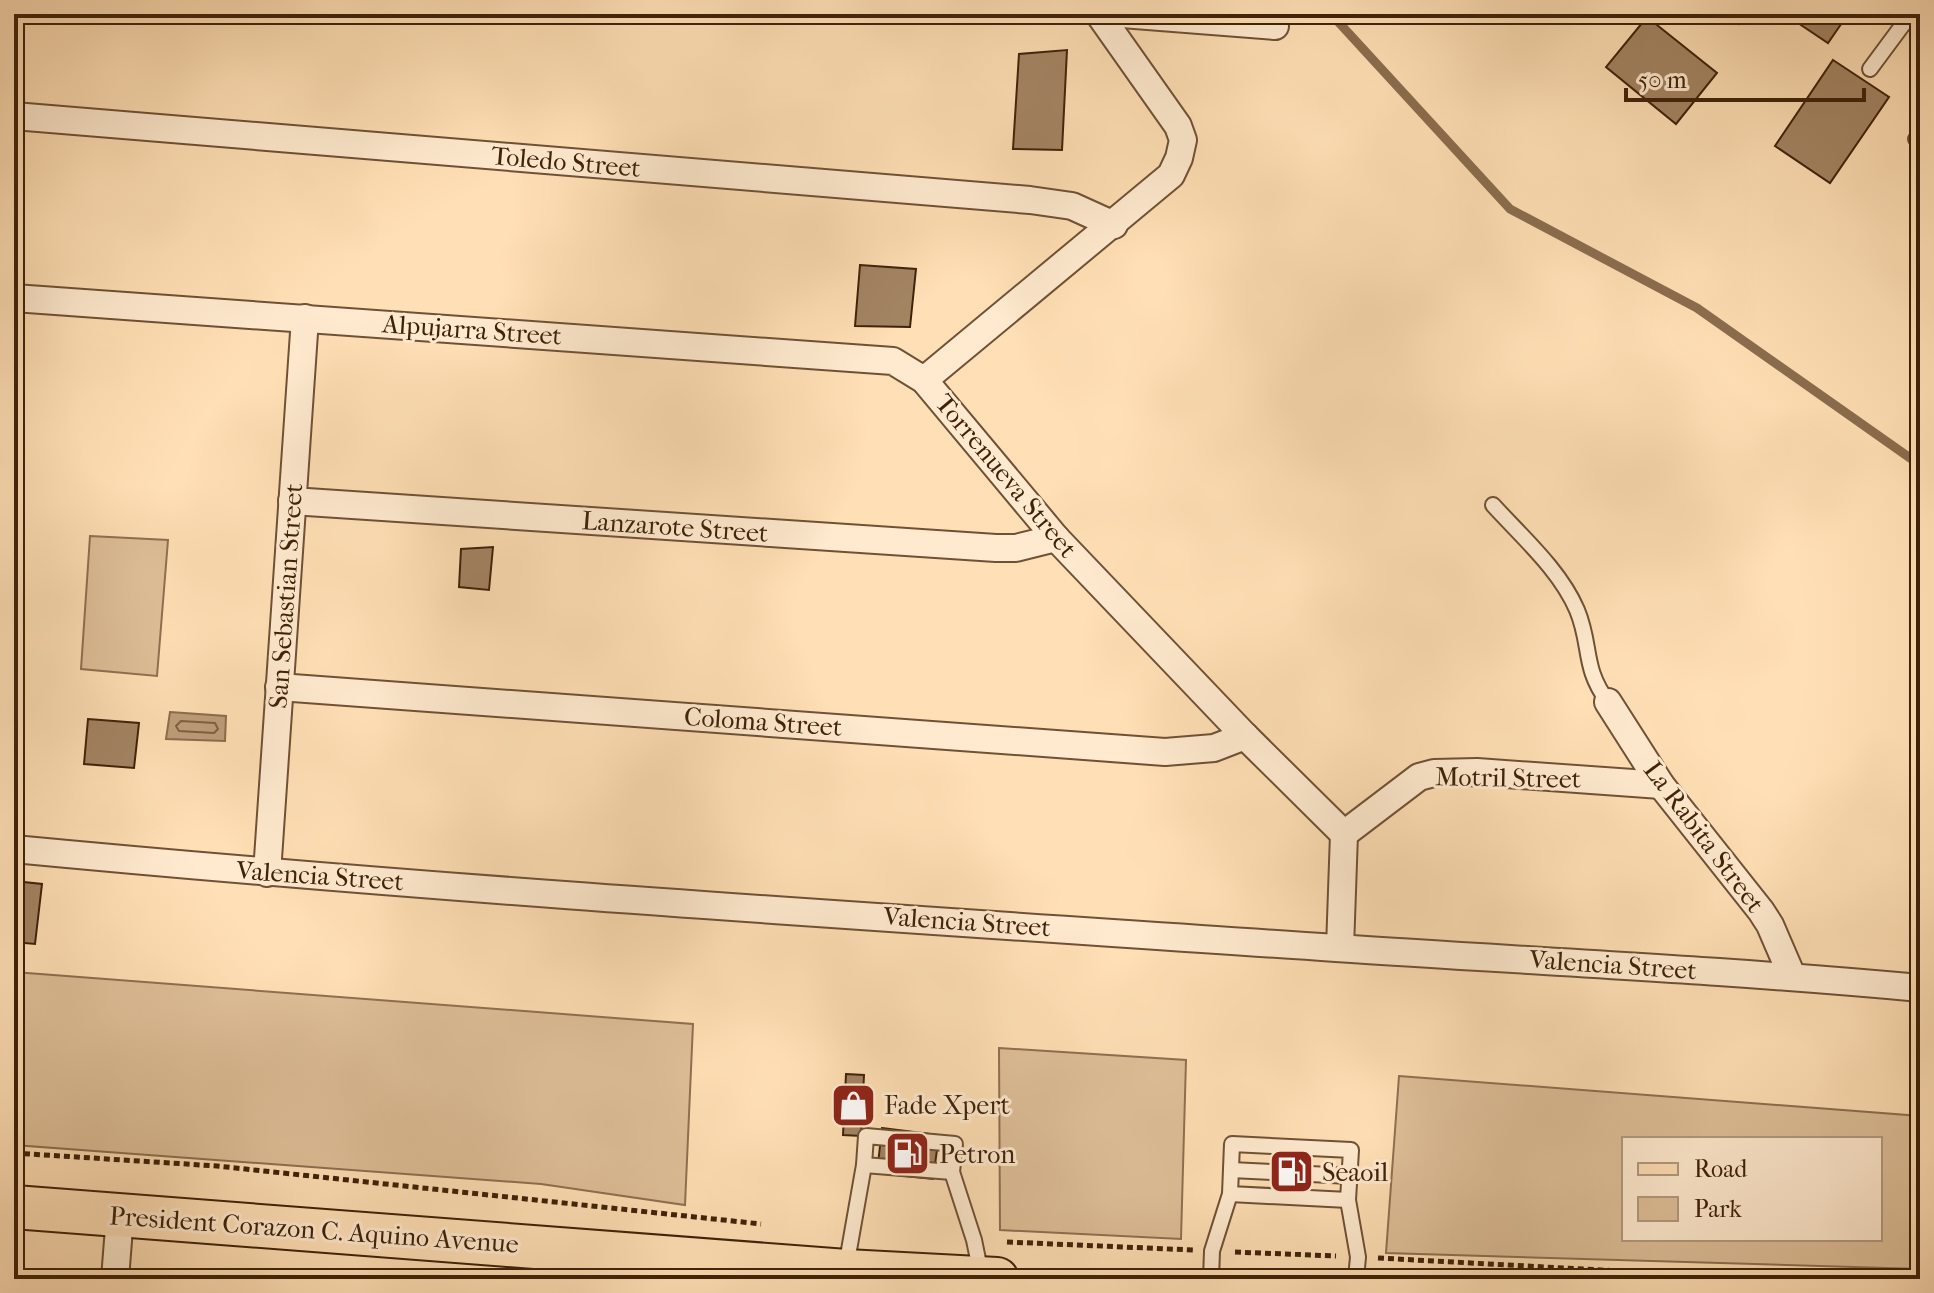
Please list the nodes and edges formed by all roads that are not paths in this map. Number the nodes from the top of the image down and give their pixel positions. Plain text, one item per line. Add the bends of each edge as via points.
1 (1099, 14) edge
2 (1122, 14) edge
3 (1913, 17) edge
4 (1275, 26) dead end
5 (1870, 69) dead end
6 (14, 116) edge
7 (1114, 225) junction
8 (14, 298) edge
9 (305, 318) junction
10 (924, 380) junction
11 (292, 501) junction
12 (1493, 505) dead end
13 (1056, 538) junction
14 (279, 687) junction
15 (1608, 702) joint
16 (1245, 736) junction
17 (1661, 785) junction
18 (1344, 834) junction
19 (14, 849) edge
20 (267, 873) junction
21 (1340, 948) junction
22 (1792, 976) junction
23 (1920, 988) edge
24 (864, 1165) junction
25 (1231, 1170) junction
26 (952, 1172) junction
27 (1350, 1176) junction
28 (1230, 1194) junction
29 (1348, 1200) junction
30 (14, 1207) edge
31 (120, 1215) junction
32 (978, 1259) edge
33 (846, 1271) junction
34 (115, 1279) edge
35 (997, 1279) edge
36 (1211, 1279) edge
37 (1356, 1279) edge

1 - 7 street, Torrenueva Street via 1183,140 1171,175
2 - 4 street
3 - 5 lane
6 - 7 street, Toledo Street via 1030,200 1072,206
7 - 10 street, Torrenueva Street
8 - 9 street, Alpujarra Street
9 - 10 street, Alpujarra Street via 878,359 905,366
9 - 11 street, San Sebastian Street
10 - 13 street, Torrenueva Street
11 - 13 street, Lanzarote Street via 996,548
11 - 14 street, San Sebastian Street
12 - 15 lane via 1568,591 1585,634 1590,672
13 - 16 street, Torrenueva Street
14 - 16 street, Coloma Street via 1165,752 1214,748
14 - 20 street, San Sebastian Street
15 - 17 street, La Rabita Street
16 - 18 street, Torrenueva Street
17 - 18 street, Motril Street via 1434,773 1419,777
17 - 22 street, La Rabita Street via 1761,911
18 - 21 street
19 - 20 street, Valencia Street
20 - 21 street, Valencia Street
21 - 22 street, Valencia Street
22 - 23 street, Valencia Street
24 - 26 lane
24 - 26 lane via 866,1136 955,1144
24 - 33 lane
25 - 27 lane
25 - 27 lane via 1232,1144 1351,1150
25 - 28 lane
26 - 32 lane
27 - 29 lane
28 - 29 lane
28 - 36 lane via 1212,1251
29 - 37 lane via 1358,1257
30 - 31 main road, President Corazon C. Aquino Avenue
31 - 33 main road, President Corazon C. Aquino Avenue
31 - 34 street
32 - 33 main road, President Corazon C. Aquino Avenue
32 - 35 main road, President Corazon C. Aquino Avenue

